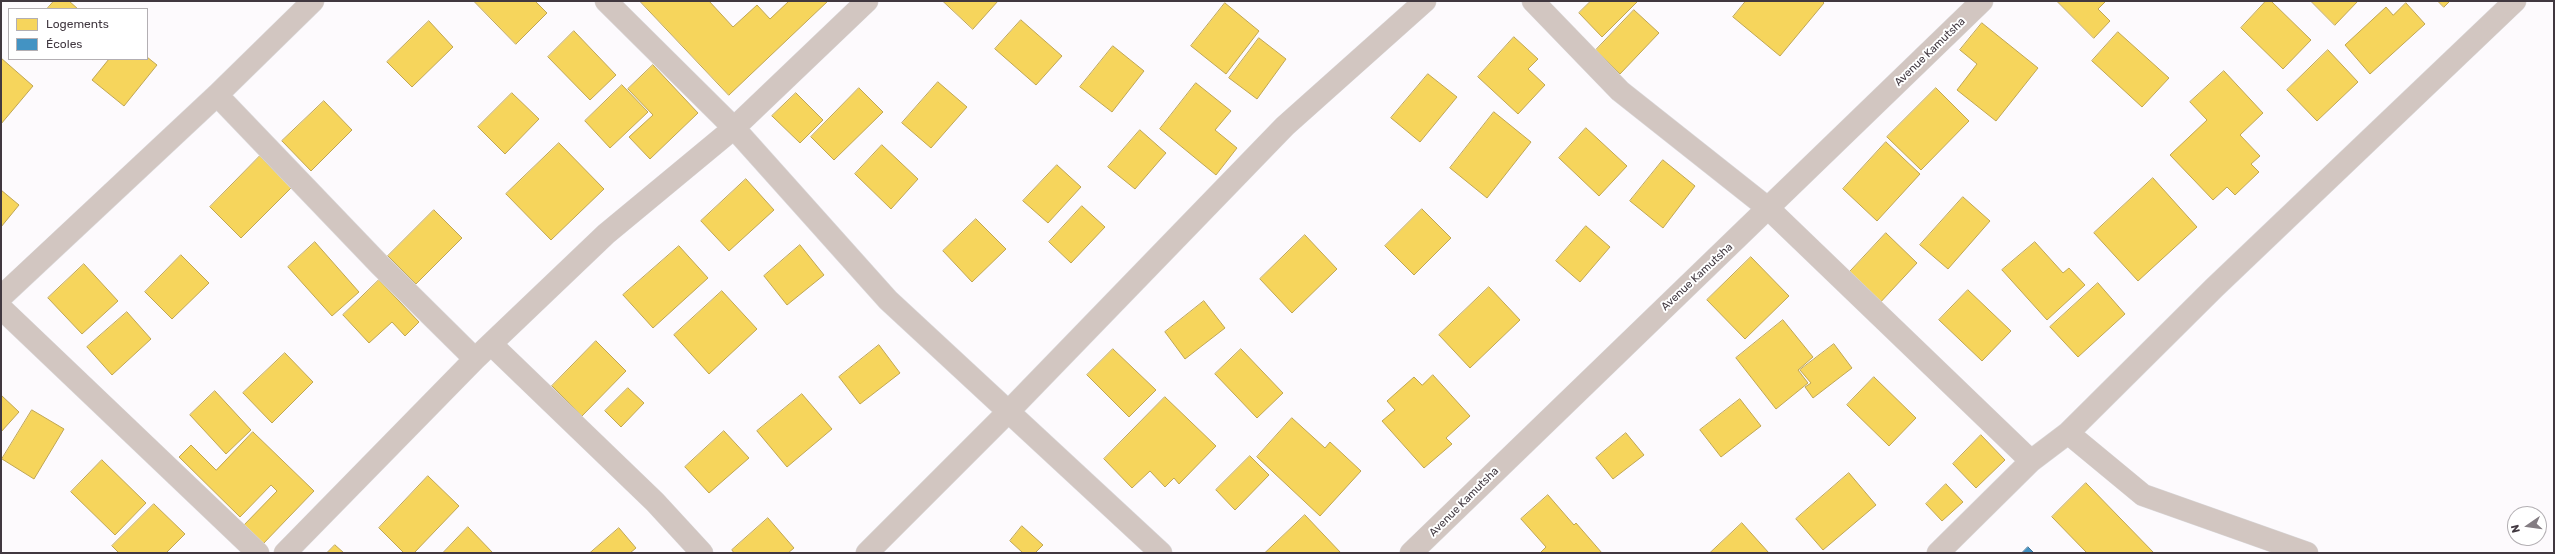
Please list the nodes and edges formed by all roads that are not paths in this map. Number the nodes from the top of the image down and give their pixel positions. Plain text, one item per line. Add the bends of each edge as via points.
1 (313, 1) edge
2 (606, 1) edge
3 (867, 1) edge
4 (1425, 1) edge
5 (1533, 1) edge
6 (1982, 1) edge
7 (2515, 1) edge
8 (217, 94) junction
9 (734, 128) junction
10 (1769, 209) junction
11 (1, 297) edge
12 (1, 308) edge
13 (491, 344) junction
14 (475, 359) junction
15 (1008, 412) junction
16 (2068, 433) junction
17 (2031, 461) junction
18 (258, 553) edge
19 (286, 553) edge
20 (702, 553) edge
21 (867, 553) edge
22 (1161, 553) edge
23 (1411, 553) edge
24 (1938, 553) edge
25 (2307, 553) edge

1 - 8 street
2 - 9 street
3 - 9 street
4 - 15 street via 1285,126
5 - 10 street via 1620,91
6 - 10 street, Avenue Kamutsha
7 - 16 street via 2214,288
8 - 11 street
8 - 14 street via 379,264
9 - 13 street via 606,234
9 - 15 street via 888,300
10 - 17 street
10 - 23 street, Avenue Kamutsha
12 - 18 street
13 - 14 street
13 - 20 street via 656,502
14 - 19 street
15 - 21 street
15 - 22 street
16 - 17 street
16 - 25 street via 2143,495
17 - 24 street

